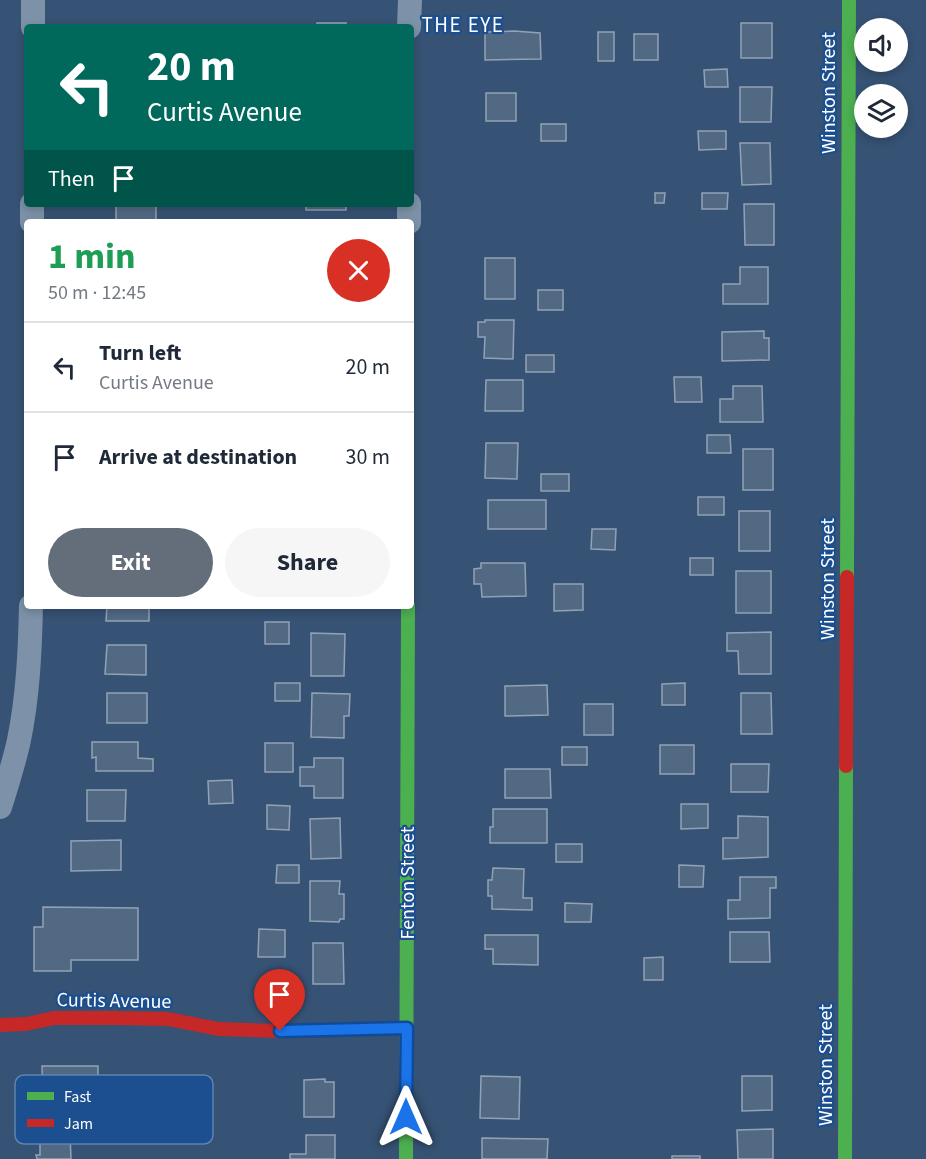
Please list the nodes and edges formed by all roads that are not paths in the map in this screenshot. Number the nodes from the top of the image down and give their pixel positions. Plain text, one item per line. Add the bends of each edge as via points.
1 (33, 0) edge
2 (410, 0) edge
3 (849, 0) edge
4 (33, 24) edge
5 (410, 24) edge
6 (30, 609) edge
7 (408, 609) edge
8 (0, 807) edge
9 (0, 1025) edge
10 (407, 1028) junction
11 (406, 1159) edge
12 (845, 1159) edge

1 - 4 street
2 - 5 street
3 - 12 street, Winston Street
6 - 8 street via 26,696 19,741
7 - 10 street, Fenton Street
9 - 10 street, Curtis Avenue via 54,1018 115,1018 168,1019 218,1029
10 - 11 street, Fenton Street

